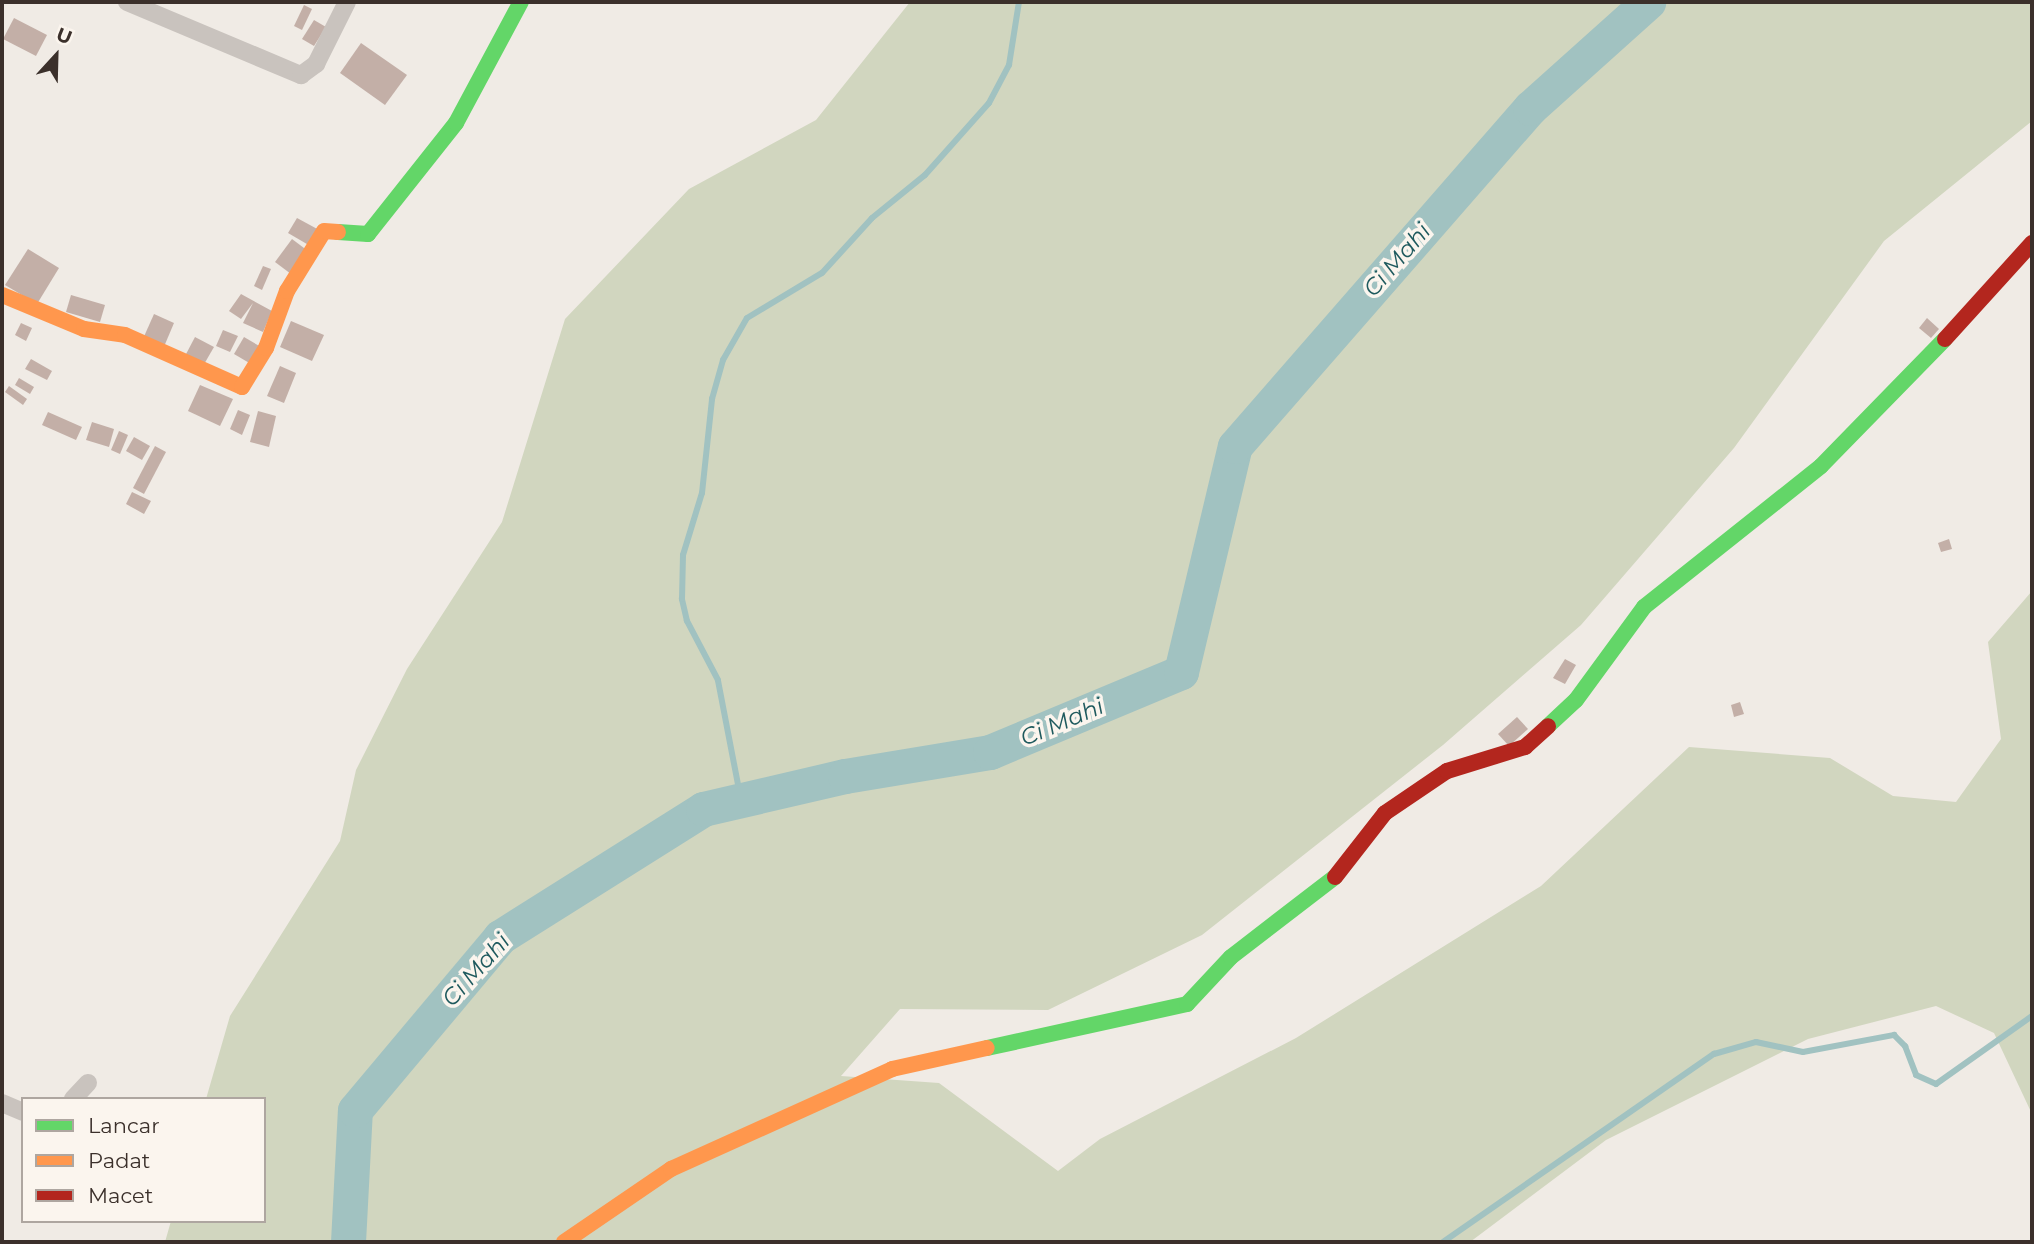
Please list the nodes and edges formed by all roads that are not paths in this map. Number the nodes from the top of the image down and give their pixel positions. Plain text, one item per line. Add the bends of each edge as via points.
1 (127, 2) edge
2 (347, 2) edge
3 (521, 2) edge
4 (2032, 243) edge
5 (2, 295) edge
6 (88, 1083) dead end
7 (75, 1097) edge
8 (2, 1103) edge
9 (21, 1111) edge
10 (564, 1242) edge

1 - 2 street via 301,75 316,64
3 - 5 street via 456,123 368,234 324,231 287,291 266,348 242,387 125,335 84,329
4 - 10 street via 1888,402 1821,466 1644,607 1576,700 1525,747 1447,771 1385,813 1338,874 1231,957 1186,1004 892,1069 671,1169
6 - 7 street
8 - 9 street

